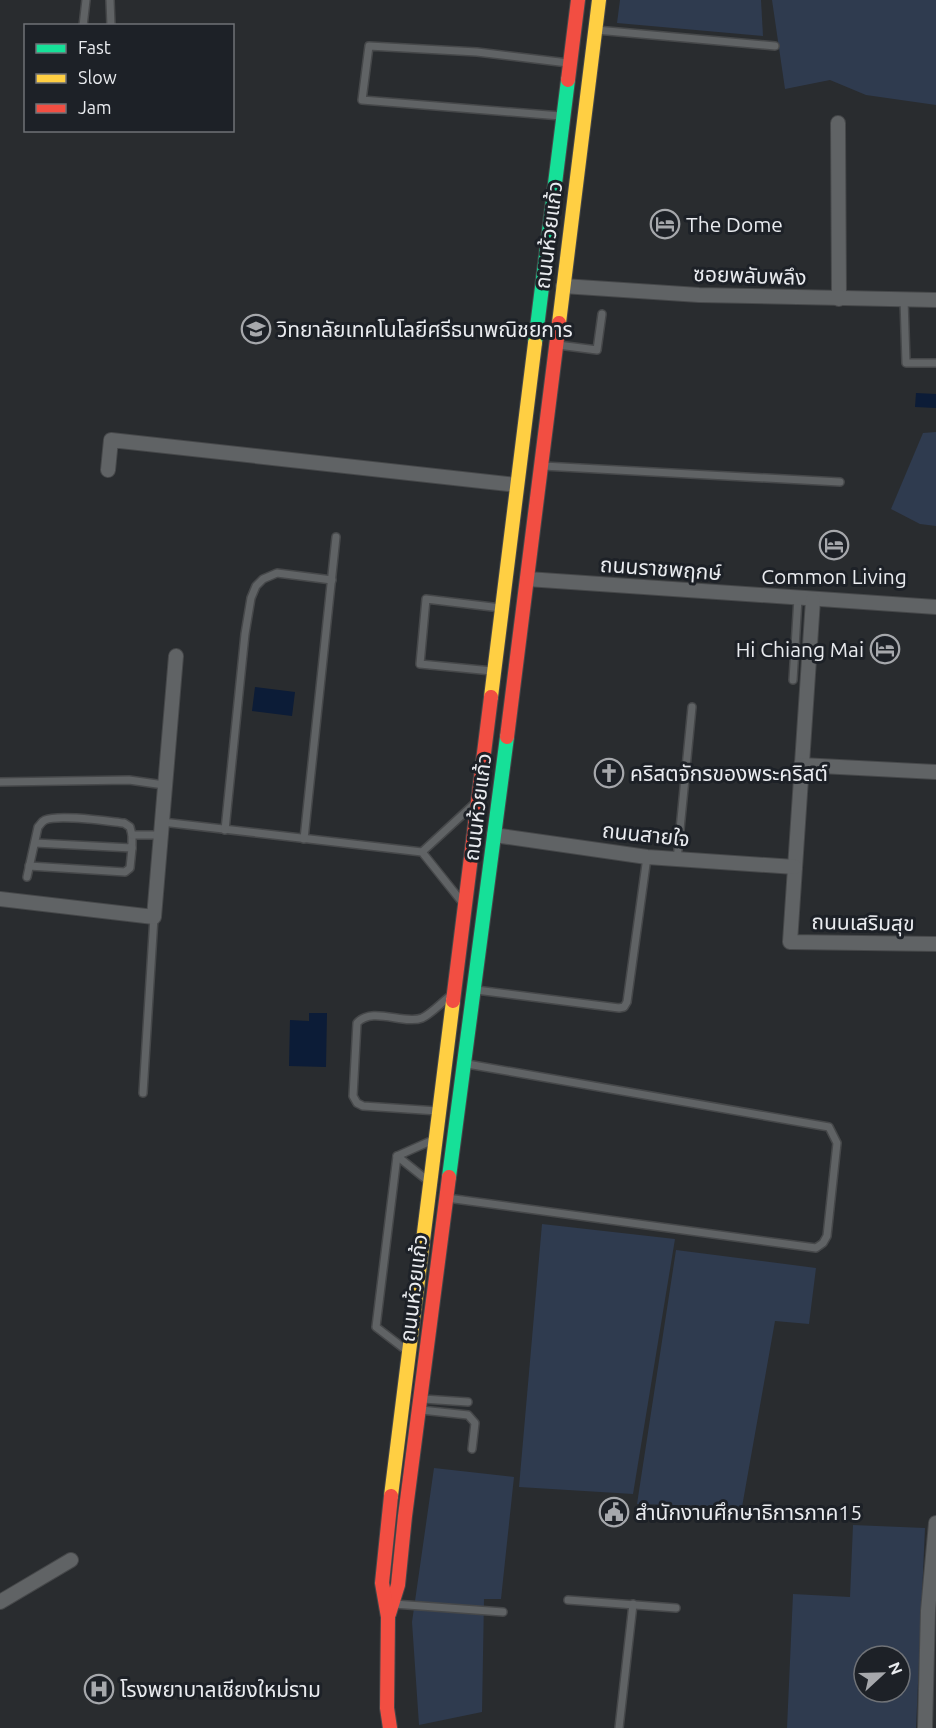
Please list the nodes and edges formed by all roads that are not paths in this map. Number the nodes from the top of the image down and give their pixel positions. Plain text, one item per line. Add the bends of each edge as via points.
1 (86, 0) edge
2 (110, 0) edge
3 (578, 0) edge
4 (599, 0) edge
5 (83, 24) edge
6 (111, 24) edge
7 (595, 30) junction
8 (776, 46) dead end
9 (571, 63) junction
10 (564, 117) junction
11 (838, 123) dead end
12 (563, 286) junction
13 (839, 298) junction
14 (904, 299) junction
15 (936, 300) edge
16 (602, 314) dead end
17 (556, 345) junction
18 (936, 363) edge
19 (541, 465) junction
20 (108, 470) dead end
21 (840, 482) dead end
22 (517, 485) junction
23 (336, 537) dead end
24 (507, 576) junction
25 (527, 579) junction
26 (332, 580) junction
27 (805, 599) junction
28 (936, 607) edge
29 (503, 608) junction
30 (176, 656) dead end
31 (494, 671) junction
32 (793, 680) dead end
33 (692, 707) dead end
34 (801, 765) junction
35 (936, 772) edge
36 (0, 782) edge
37 (164, 785) junction
38 (476, 801) junction
39 (161, 829) junction
40 (225, 830) junction
41 (132, 835) junction
42 (494, 835) junction
43 (304, 839) junction
44 (35, 843) junction
45 (132, 848) junction
46 (422, 852) junction
47 (647, 857) junction
48 (677, 860) junction
49 (29, 866) junction
50 (795, 867) junction
51 (27, 877) dead end
52 (0, 899) edge
53 (464, 904) junction
54 (154, 917) junction
55 (936, 944) edge
56 (474, 990) junction
57 (452, 994) junction
58 (464, 1063) junction
59 (142, 1093) dead end
60 (438, 1111) junction
61 (435, 1139) junction
62 (397, 1156) junction
63 (429, 1181) junction
64 (446, 1198) junction
65 (408, 1352) junction
66 (468, 1402) dead end
67 (420, 1404) junction
68 (472, 1449) dead end
69 (936, 1523) edge
70 (70, 1560) dead end
71 (568, 1600) dead end
72 (0, 1602) edge
73 (633, 1604) junction
74 (676, 1608) dead end
75 (390, 1610) junction
76 (503, 1612) dead end
77 (932, 1652) edge
78 (390, 1728) edge
79 (619, 1728) edge
80 (925, 1728) edge

1 - 5 lane
2 - 6 lane
3 - 9 main road, ถนนห้วยแก้ว
4 - 7 main road, ถนนห้วยแก้ว
7 - 8 lane
7 - 12 main road, ถนนห้วยแก้ว
9 - 10 main road, ถนนห้วยแก้ว
9 - 10 lane via 477,52 369,46 362,100
10 - 22 main road, ถนนห้วยแก้ว
11 - 13 street
12 - 13 street, ซอยพลับพลึง via 699,295
12 - 17 main road, ถนนห้วยแก้ว
13 - 14 street, ซอยพลับพลึง
14 - 15 street, ซอยพลับพลึง
14 - 18 lane via 906,363
16 - 17 lane via 597,350
17 - 19 main road, ถนนห้วยแก้ว
19 - 21 lane
19 - 25 main road, ถนนห้วยแก้ว
20 - 22 street via 111,440
22 - 24 main road, ถนนห้วยแก้ว
23 - 26 lane
24 - 25 main road, ถนนราชพฤกษ์
24 - 29 main road, ถนนห้วยแก้ว
25 - 27 street, ถนนราชพฤกษ์
25 - 42 main road, ถนนห้วยแก้ว
26 - 40 lane via 277,573 256,586 245,634
26 - 43 lane
27 - 28 street, ถนนราชพฤกษ์
27 - 32 lane
27 - 34 street
29 - 31 main road, ถนนห้วยแก้ว
29 - 31 lane via 426,599 420,664
30 - 37 street
31 - 38 main road, ถนนห้วยแก้ว
33 - 48 lane
34 - 35 street
34 - 50 street
36 - 37 lane via 129,780
37 - 39 street
38 - 46 lane
38 - 53 main road, ถนนห้วยแก้ว
39 - 40 lane
39 - 41 lane
39 - 54 street
40 - 43 lane
41 - 44 lane via 124,823 64,818 43,821
41 - 45 lane
42 - 47 street, ถนนสายใจ
42 - 56 main road, ถนนห้วยแก้ว
43 - 46 lane
44 - 45 lane
44 - 49 lane
45 - 49 lane via 130,868 125,872
46 - 53 lane
47 - 48 street, ถนนสายใจ
47 - 56 lane via 624,1007
48 - 50 street, ถนนสายใจ
49 - 51 lane
50 - 55 street, ถนนเสริมสุข via 790,942
52 - 54 street
53 - 57 main road, ถนนห้วยแก้ว
54 - 59 lane
56 - 58 main road, ถนนห้วยแก้ว
57 - 60 main road, ถนนห้วยแก้ว
57 - 60 lane via 421,1018 370,1016 357,1023 353,1096 357,1103
58 - 64 main road, ถนนห้วยแก้ว
58 - 64 lane via 829,1127 837,1143 827,1236 816,1248
60 - 61 main road, ถนนห้วยแก้ว
61 - 62 lane
61 - 63 main road, ถนนห้วยแก้ว
62 - 63 lane
62 - 65 lane via 376,1327
63 - 65 main road, ถนนห้วยแก้ว
64 - 67 main road, ถนนห้วยแก้ว
65 - 75 main road, ถนนห้วยแก้ว via 382,1583
66 - 67 lane
67 - 68 lane via 468,1415 474,1422
67 - 75 main road, ถนนห้วยแก้ว via 398,1585
69 - 77 street via 928,1611
70 - 72 street
71 - 73 lane
73 - 74 lane
73 - 79 lane
75 - 76 lane
75 - 78 main road, ถนนห้วยแก้ว
77 - 80 street

